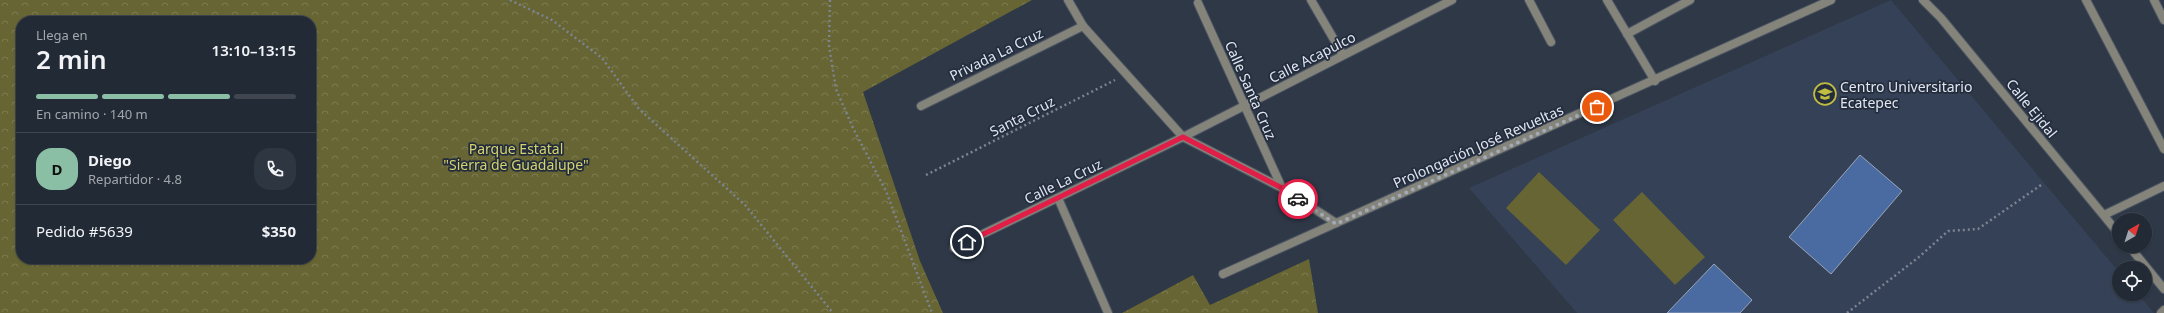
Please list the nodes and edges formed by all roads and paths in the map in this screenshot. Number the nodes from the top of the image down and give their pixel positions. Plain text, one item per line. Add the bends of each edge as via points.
1 (510, 0) edge
2 (830, 0) edge
3 (1311, 0) edge
4 (1452, 0) edge
5 (1529, 0) edge
6 (1606, 0) edge
7 (1690, 0) edge
8 (1831, 0) edge
9 (1923, 0) edge
10 (2086, 0) edge
11 (2154, 0) edge
12 (1070, 1) edge
13 (1198, 3) dead end
14 (2164, 20) edge
15 (1083, 26) junction
16 (1627, 34) junction
17 (1551, 42) dead end
18 (1343, 55) junction
19 (1126, 74) junction
20 (1655, 81) junction
21 (921, 106) dead end
22 (1244, 106) junction
23 (1183, 137) junction
24 (2164, 149) edge
25 (926, 175) dead end
26 (2040, 185) dead end
27 (2164, 186) edge
28 (1282, 188) junction
29 (1058, 198) junction
30 (2104, 216) junction
31 (1336, 224) junction
32 (2112, 226) edge
33 (954, 248) dead end
34 (2135, 253) edge
35 (1223, 274) dead end
36 (2164, 289) edge
37 (2164, 310) edge
38 (833, 313) edge
39 (932, 313) edge
40 (1108, 313) edge
41 (1847, 313) edge
42 (2161, 313) edge

1 - 38 path via 552,20 602,58 639,109 745,205
2 - 39 path via 829,46 836,89 886,191
3 - 18 street
4 - 18 street, Calle Acapulco
5 - 17 street
6 - 16 street
7 - 16 street
8 - 20 street, Prolongación José Revueltas
9 - 30 street, Calle Ejidal via 1941,18
10 - 24 street
11 - 14 street
12 - 15 street
13 - 22 street, Calle Santa Cruz
15 - 19 street
15 - 21 street, Privada La Cruz
16 - 20 street
18 - 22 street, Calle Acapulco
19 - 23 street
19 - 25 path, Santa Cruz
20 - 31 street, Prolongación José Revueltas
22 - 23 street, Calle Acapulco
22 - 28 street, Calle Santa Cruz
23 - 28 street
23 - 29 street, Calle La Cruz
26 - 41 path via 1978,229 1948,231
27 - 30 street
28 - 31 street
29 - 33 street, Calle La Cruz
29 - 40 street
30 - 32 street, Calle Ejidal
31 - 35 street, Prolongación José Revueltas
34 - 36 street
37 - 42 street

